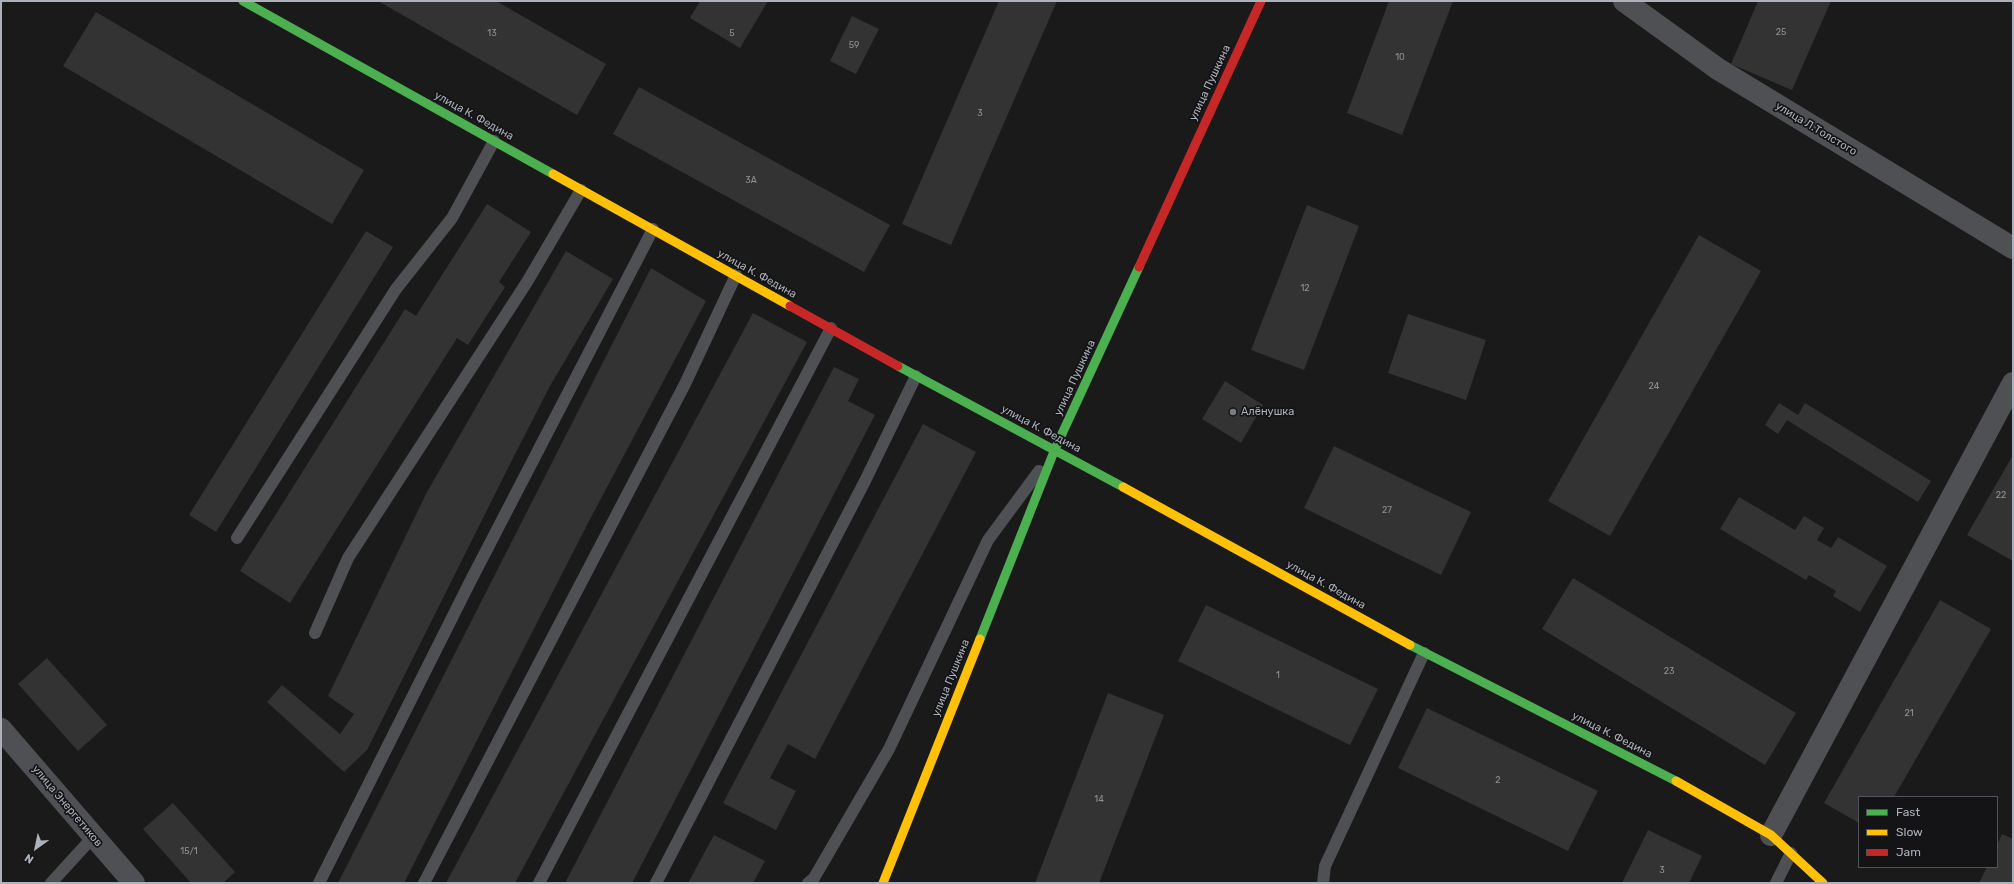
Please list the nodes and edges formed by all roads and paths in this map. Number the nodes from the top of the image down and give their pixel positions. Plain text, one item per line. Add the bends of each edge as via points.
1 (243, 1) edge
2 (1261, 1) edge
3 (1624, 1) edge
4 (494, 141) junction
5 (581, 190) junction
6 (653, 229) junction
7 (2013, 248) edge
8 (736, 275) junction
9 (831, 328) junction
10 (916, 376) junction
11 (2013, 383) edge
12 (1055, 449) junction
13 (237, 538) dead end
14 (315, 633) dead end
15 (1424, 653) junction
16 (1, 729) edge
17 (1771, 836) junction
18 (93, 837) junction
19 (1791, 853) junction
20 (886, 882) edge
21 (51, 883) edge
22 (134, 883) edge
23 (319, 883) edge
24 (424, 883) edge
25 (539, 883) edge
26 (656, 883) edge
27 (808, 883) edge
28 (1323, 883) edge
29 (1776, 883) edge
30 (1823, 883) edge

1 - 4 street, улица К. Федина
2 - 12 street, улица Пушкина
3 - 7 street, улица Л.Толстого via 1718,69
4 - 5 street, улица К. Федина
4 - 13 lane via 452,218 396,288
5 - 6 street, улица К. Федина
5 - 14 lane via 528,282 348,558
6 - 8 street, улица К. Федина
6 - 23 lane via 471,580
8 - 9 street, улица К. Федина
8 - 24 lane via 685,384
9 - 10 street, улица К. Федина
9 - 25 lane
10 - 12 street, улица К. Федина
10 - 26 lane via 865,481
11 - 17 street
12 - 15 street, улица К. Федина
12 - 20 street, улица Пушкина
12 - 27 lane via 988,540 889,749 814,878
15 - 17 street, улица К. Федина via 1693,790
15 - 28 lane via 1325,866
16 - 18 street, улица Энергетиков
17 - 19 street, улица К. Федина
18 - 21 lane
18 - 22 street, улица Энергетиков
19 - 29 lane
19 - 30 street, улица К. Федина

